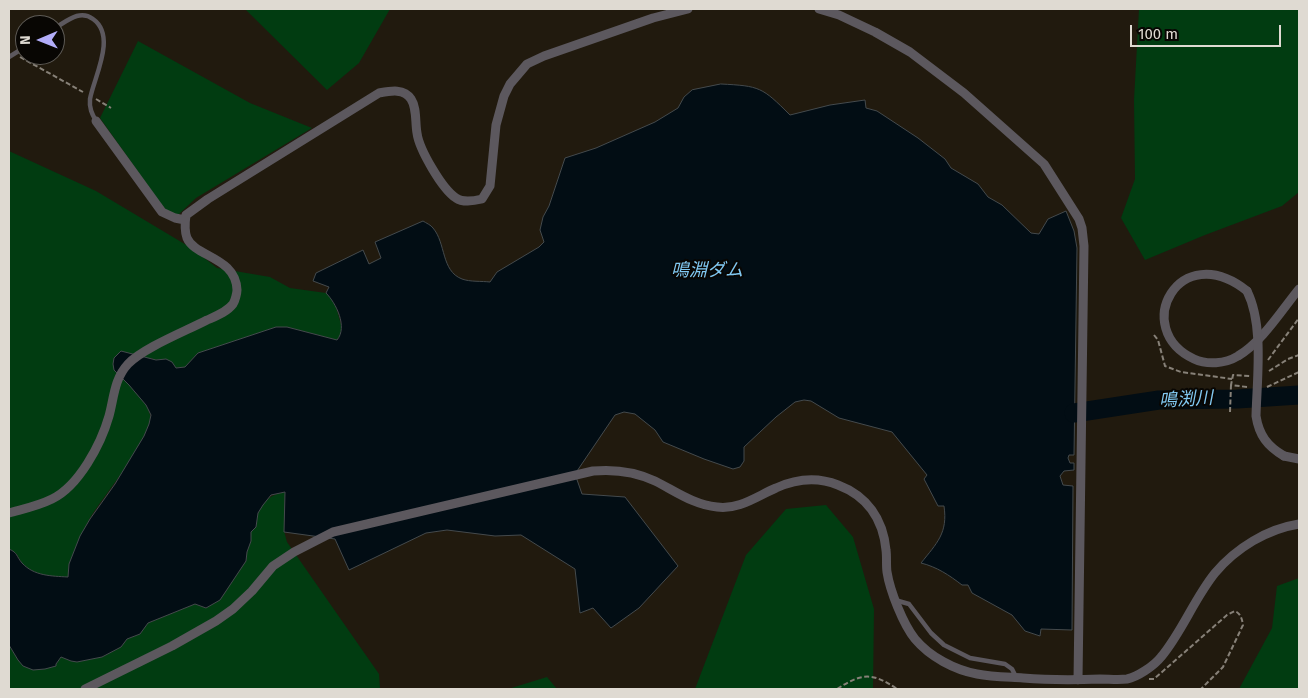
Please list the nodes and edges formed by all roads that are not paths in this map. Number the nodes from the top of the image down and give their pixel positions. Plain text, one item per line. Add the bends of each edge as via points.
1 (665, 9) edge
2 (688, 9) edge
3 (819, 9) edge
4 (653, 18) junction
5 (65, 22) edge
6 (96, 122) joint
7 (185, 220) junction
8 (1299, 290) edge
9 (1299, 459) edge
10 (9, 513) edge
11 (1299, 524) edge
12 (896, 600) junction
13 (1016, 677) junction
14 (1078, 680) junction
15 (85, 689) edge

1 - 4 street
2 - 4 street
3 - 14 street via 875,32 910,52 964,93 1044,164 1082,228
4 - 7 street via 527,64 510,84 499,110 490,186 482,199 466,202 456,198 445,186 426,158 417,134 411,98 394,90 379,93 208,199 186,215
5 - 6 lane via 80,14 88,16 97,22 104,36 90,100 90,110
6 - 7 street via 162,212
7 - 10 street via 187,238 192,245 225,265 233,275 237,290 233,304 128,363 117,379 101,438 76,479 53,498
8 - 9 street, bridge via 1253,344 1226,362 1200,361 1185,355 1167,333 1164,319 1173,289 1194,276 1220,275 1234,280 1247,291 1258,324 1256,416 1258,428 1272,449
11 - 14 street via 1267,533 1227,561 1215,574 1160,659 1129,679
12 - 13 lane via 909,604 944,645 970,658 1004,664
12 - 13 street via 915,638 933,656 976,674
12 - 15 street via 886,570 880,520 857,494 840,485 826,481 798,481 776,487 758,498 722,508 697,502 635,473 610,469 567,476 333,532 273,566 252,591 216,621
13 - 14 street

